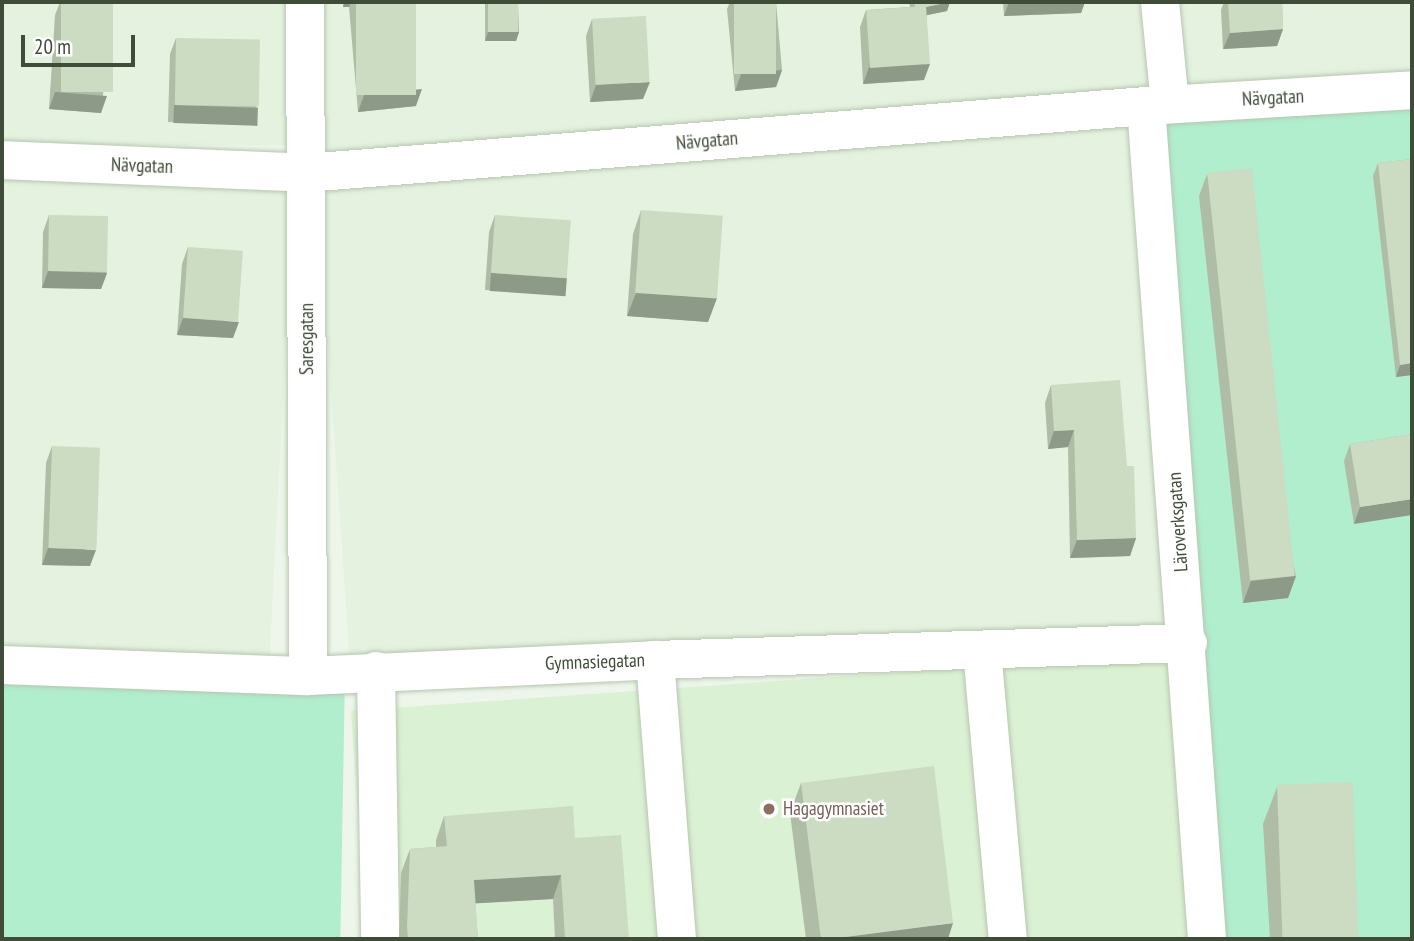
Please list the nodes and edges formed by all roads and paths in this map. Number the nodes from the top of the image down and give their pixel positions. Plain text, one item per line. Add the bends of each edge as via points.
1 (305, 2) edge
2 (1160, 2) edge
3 (1412, 90) edge
4 (1158, 105) junction
5 (2, 160) edge
6 (306, 173) junction
7 (1188, 643) junction
8 (982, 650) junction
9 (655, 660) junction
10 (2, 665) edge
11 (376, 671) junction
12 (308, 676) junction
13 (380, 939) edge
14 (677, 939) edge
15 (1008, 939) edge
16 (1207, 939) edge

1 - 6 street, Saresgatan
2 - 4 street, Läroverksgatan
3 - 4 street, Nävgatan
4 - 6 street, Nävgatan
4 - 7 street, Läroverksgatan
5 - 6 street, Nävgatan
6 - 12 street, Saresgatan
7 - 8 street, Gymnasiegatan
7 - 16 street, Läroverksgatan
8 - 9 street, Gymnasiegatan
8 - 15 street
9 - 11 street, Gymnasiegatan
9 - 14 street
10 - 12 street, Gymnasiegatan
11 - 12 street, Gymnasiegatan
11 - 13 street

